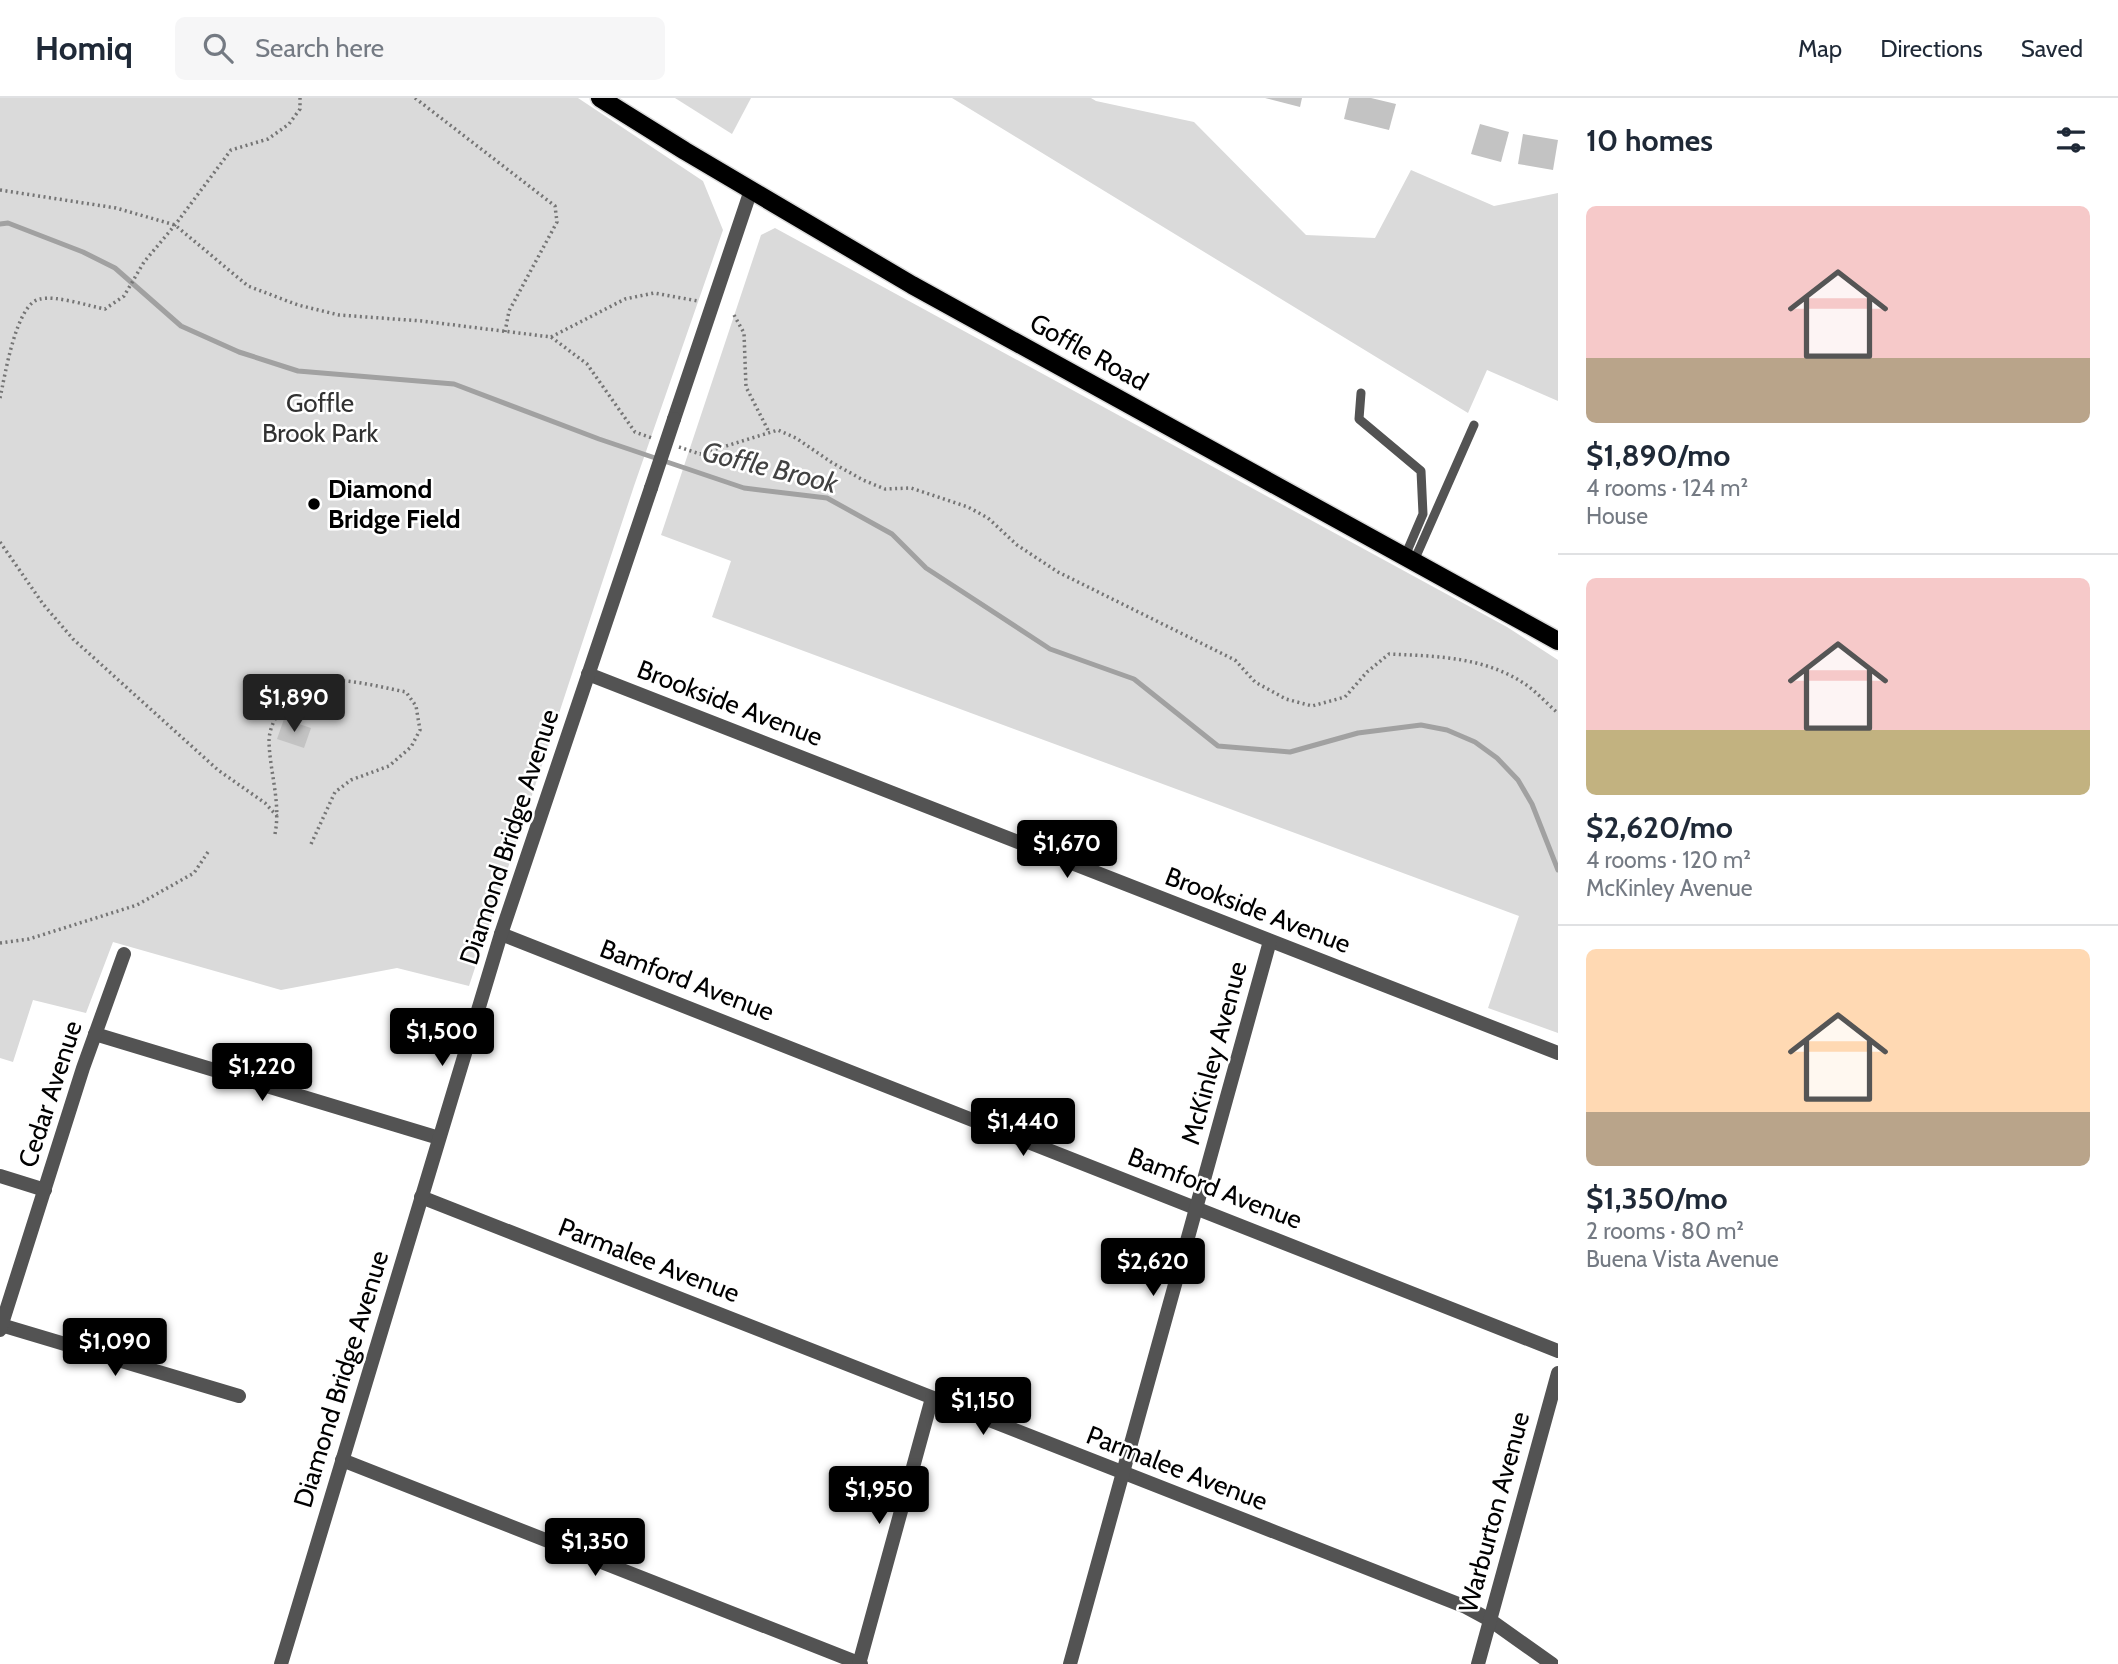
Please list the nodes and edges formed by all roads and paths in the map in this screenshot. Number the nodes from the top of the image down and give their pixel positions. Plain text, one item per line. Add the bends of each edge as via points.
1 (300, 98) edge
2 (415, 98) edge
3 (600, 98) edge
4 (0, 190) edge
5 (751, 190) junction
6 (176, 225) junction
7 (698, 301) dead end
8 (734, 316) dead end
9 (505, 332) junction
10 (551, 337) junction
11 (1361, 393) dead end
12 (0, 398) edge
13 (1474, 425) dead end
14 (769, 432) junction
15 (661, 441) dead end
16 (674, 446) dead end
17 (0, 542) edge
18 (1409, 558) junction
19 (1558, 641) edge
20 (589, 674) junction
21 (1558, 713) edge
22 (278, 818) junction
23 (275, 834) dead end
24 (311, 844) dead end
25 (208, 852) dead end
26 (501, 934) junction
27 (1270, 941) junction
28 (0, 943) edge
29 (124, 954) dead end
30 (95, 1034) junction
31 (1558, 1054) edge
32 (439, 1138) junction
33 (0, 1176) edge
34 (45, 1190) junction
35 (421, 1197) junction
36 (1196, 1207) junction
37 (1, 1327) edge
38 (1558, 1351) edge
39 (1558, 1373) edge
40 (239, 1396) dead end
41 (932, 1398) junction
42 (342, 1460) junction
43 (1123, 1473) junction
44 (1490, 1620) junction
45 (281, 1664) edge
46 (860, 1664) edge
47 (1070, 1664) edge
48 (1478, 1664) edge
49 (1552, 1664) edge

1 - 6 path via 300,109 289,124 268,139 231,150
2 - 9 path via 555,206 557,222 509,311
3 - 5 main road, Goffle Road
4 - 6 path via 116,208
5 - 18 main road, Goffle Road via 912,285
5 - 20 street, Diamond Bridge Avenue, bridge
6 - 9 path via 248,286 298,305 340,315
6 - 12 path via 144,262 124,296 105,309 41,298 29,303 18,323
7 - 10 path via 654,293 625,299
8 - 14 path via 744,333 746,387
9 - 10 path
10 - 15 path via 587,365 635,432
11 - 18 lane via 1359,419 1421,471 1423,513
13 - 18 lane
14 - 16 path via 700,454
14 - 21 path via 778,430 796,438 885,489 911,488 988,518 1017,545 1058,572 1235,660 1255,682 1286,699 1312,706 1345,697 1389,654 1438,656 1486,665 1525,684
17 - 22 path via 73,639
18 - 19 main road, Goffle Road
20 - 26 street, Diamond Bridge Avenue
20 - 27 street, Brookside Avenue
22 - 23 path
22 - 24 path via 269,739 277,713 318,684 344,681 405,692 416,706 420,730 411,747 389,766 351,780 335,792
25 - 28 path via 194,873 136,905 29,939
26 - 32 street, Diamond Bridge Avenue
26 - 36 street, Bamford Avenue
27 - 31 street, Brookside Avenue
27 - 36 street, McKinley Avenue
29 - 30 street, Cedar Avenue
30 - 32 street
30 - 34 street, Cedar Avenue
32 - 35 street, Diamond Bridge Avenue
33 - 34 street
34 - 37 street, Cedar Avenue
35 - 41 street, Parmalee Avenue
35 - 42 street, Diamond Bridge Avenue
36 - 38 street, Bamford Avenue
36 - 43 street, McKinley Avenue
37 - 40 street
39 - 44 street, Warburton Avenue
41 - 43 street, Parmalee Avenue
41 - 46 street
42 - 45 street, Diamond Bridge Avenue
42 - 46 street
43 - 44 street, Parmalee Avenue
43 - 47 street, McKinley Avenue
44 - 48 street, Warburton Avenue
44 - 49 street, Parmalee Avenue

